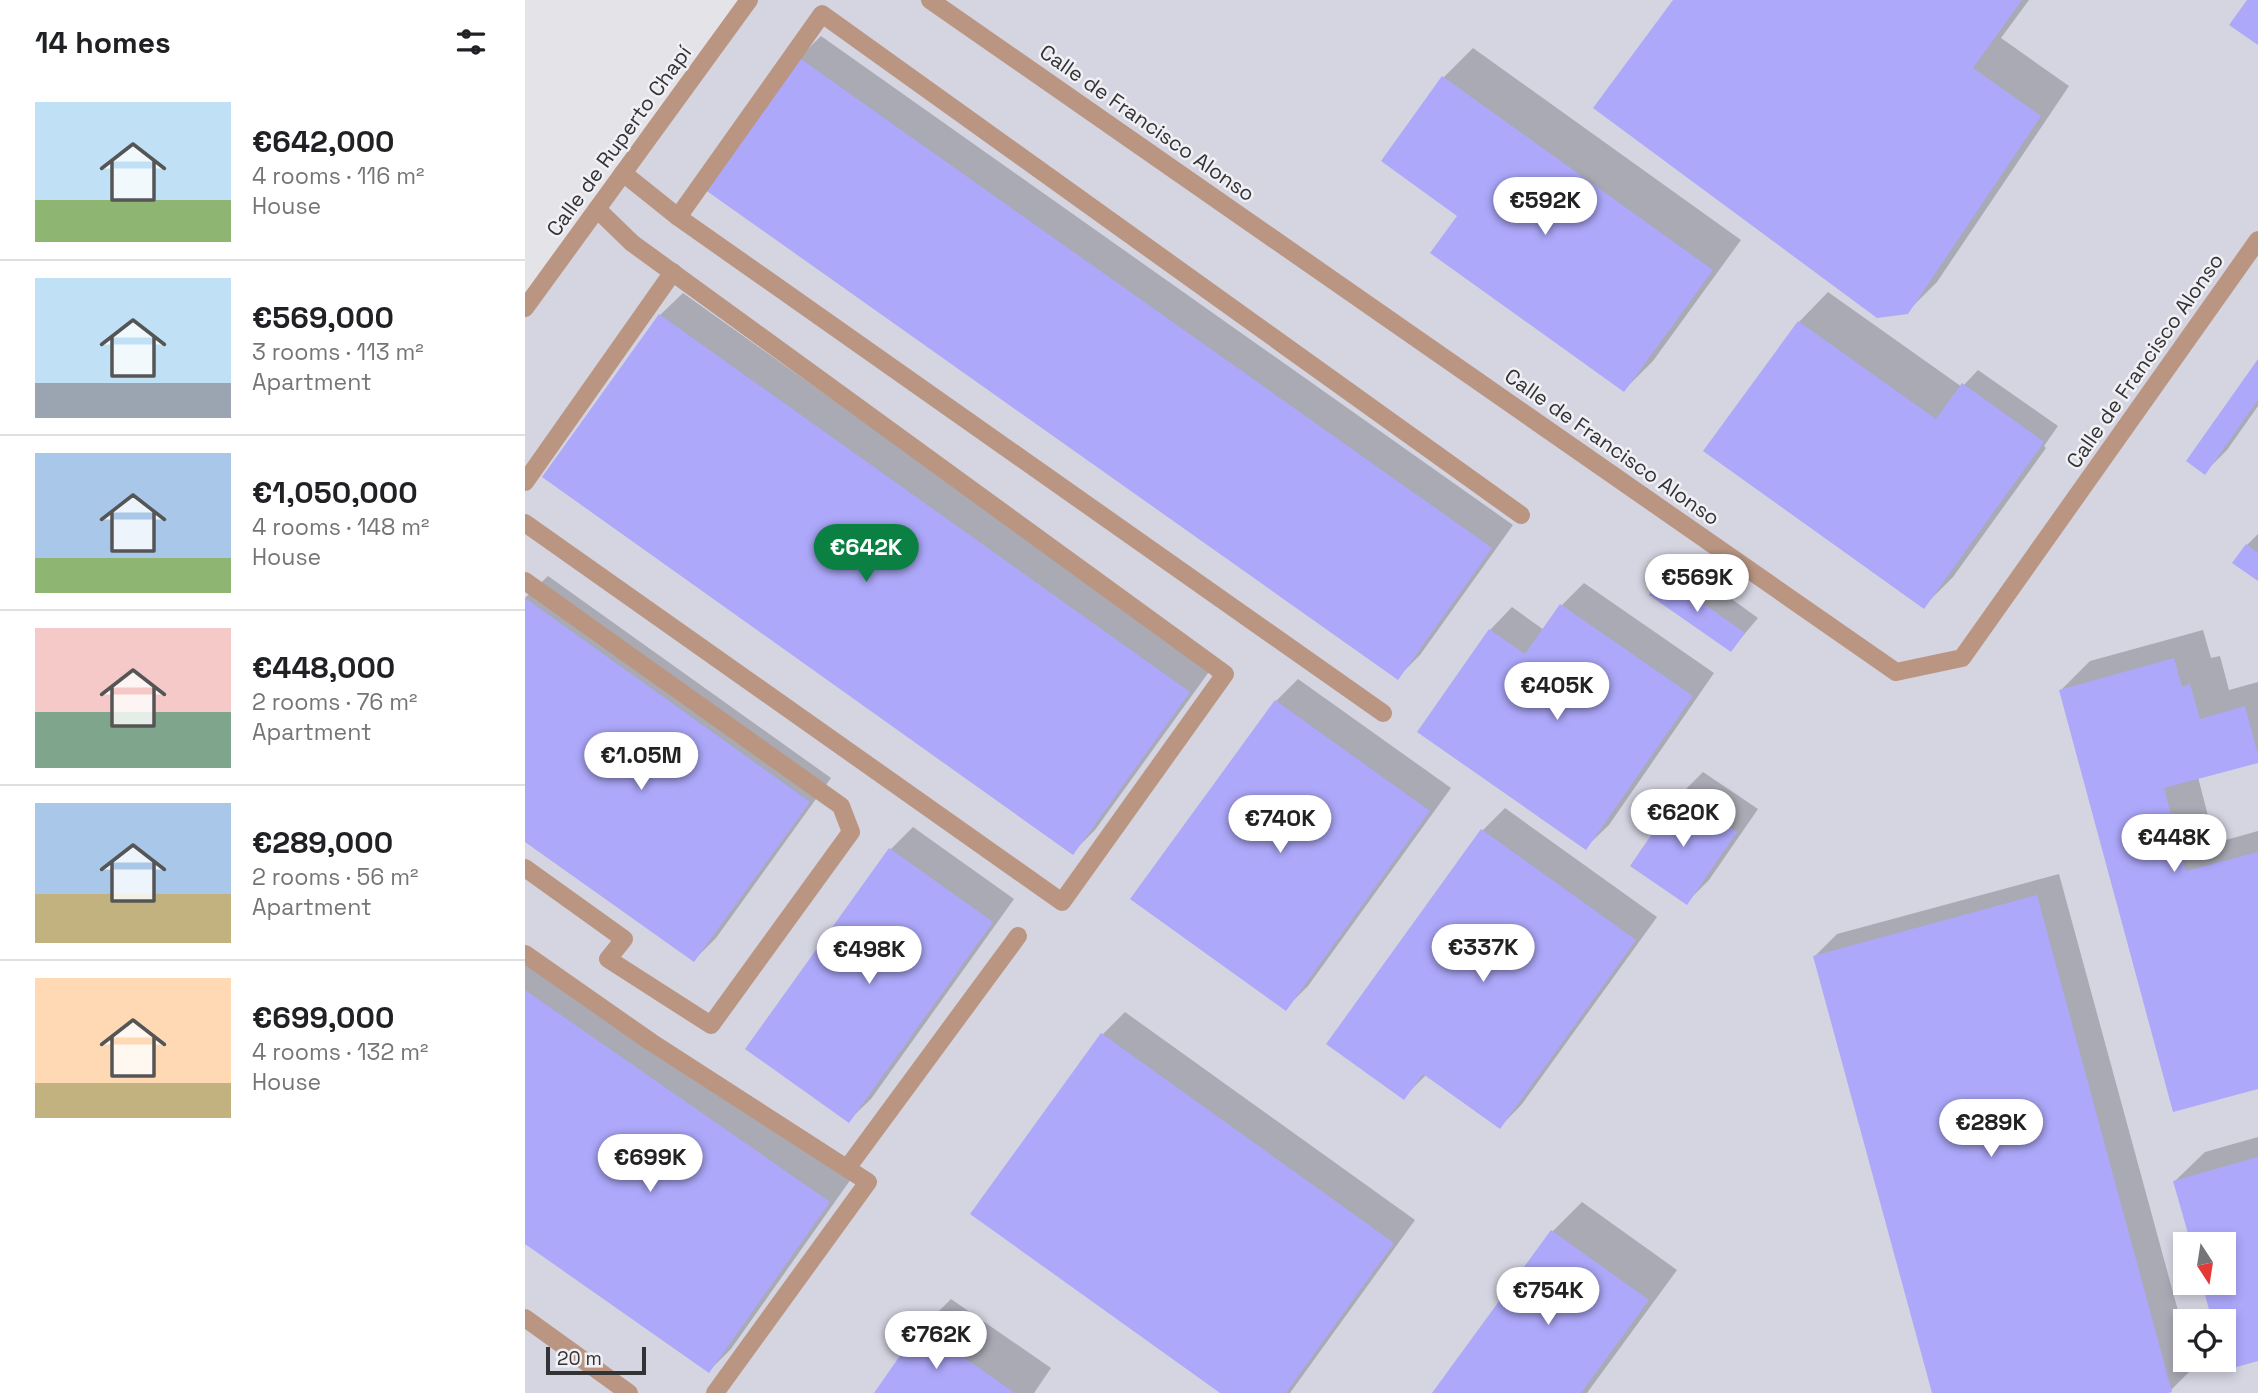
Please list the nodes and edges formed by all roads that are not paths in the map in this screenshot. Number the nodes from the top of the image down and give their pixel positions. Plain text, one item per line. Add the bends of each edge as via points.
1 (749, 0) edge
2 (930, 0) edge
3 (623, 173) junction
4 (597, 209) junction
5 (678, 217) junction
6 (2258, 240) edge
7 (673, 272) junction
8 (525, 308) edge
9 (525, 482) edge
10 (1521, 515) dead end
11 (525, 523) edge
12 (525, 581) edge
13 (1383, 713) dead end
14 (525, 868) edge
15 (1018, 936) dead end
16 (525, 954) edge
17 (848, 1167) junction
18 (525, 1318) edge
19 (629, 1393) edge
20 (715, 1393) edge

1 - 3 street, Calle de Ruperto Chapí
2 - 6 street, Calle de Francisco Alonso via 1896,672 1962,658
3 - 4 street, Calle de Ruperto Chapí
3 - 5 street
4 - 7 street via 632,243
4 - 8 street, Calle de Ruperto Chapí
5 - 10 street via 822,14
5 - 13 street
7 - 9 street
7 - 11 street via 1225,674 1062,902
12 - 14 street via 841,806 851,832 711,1025 608,959 624,940
15 - 17 street
16 - 17 street via 651,1042
17 - 20 street via 868,1182
18 - 19 street

